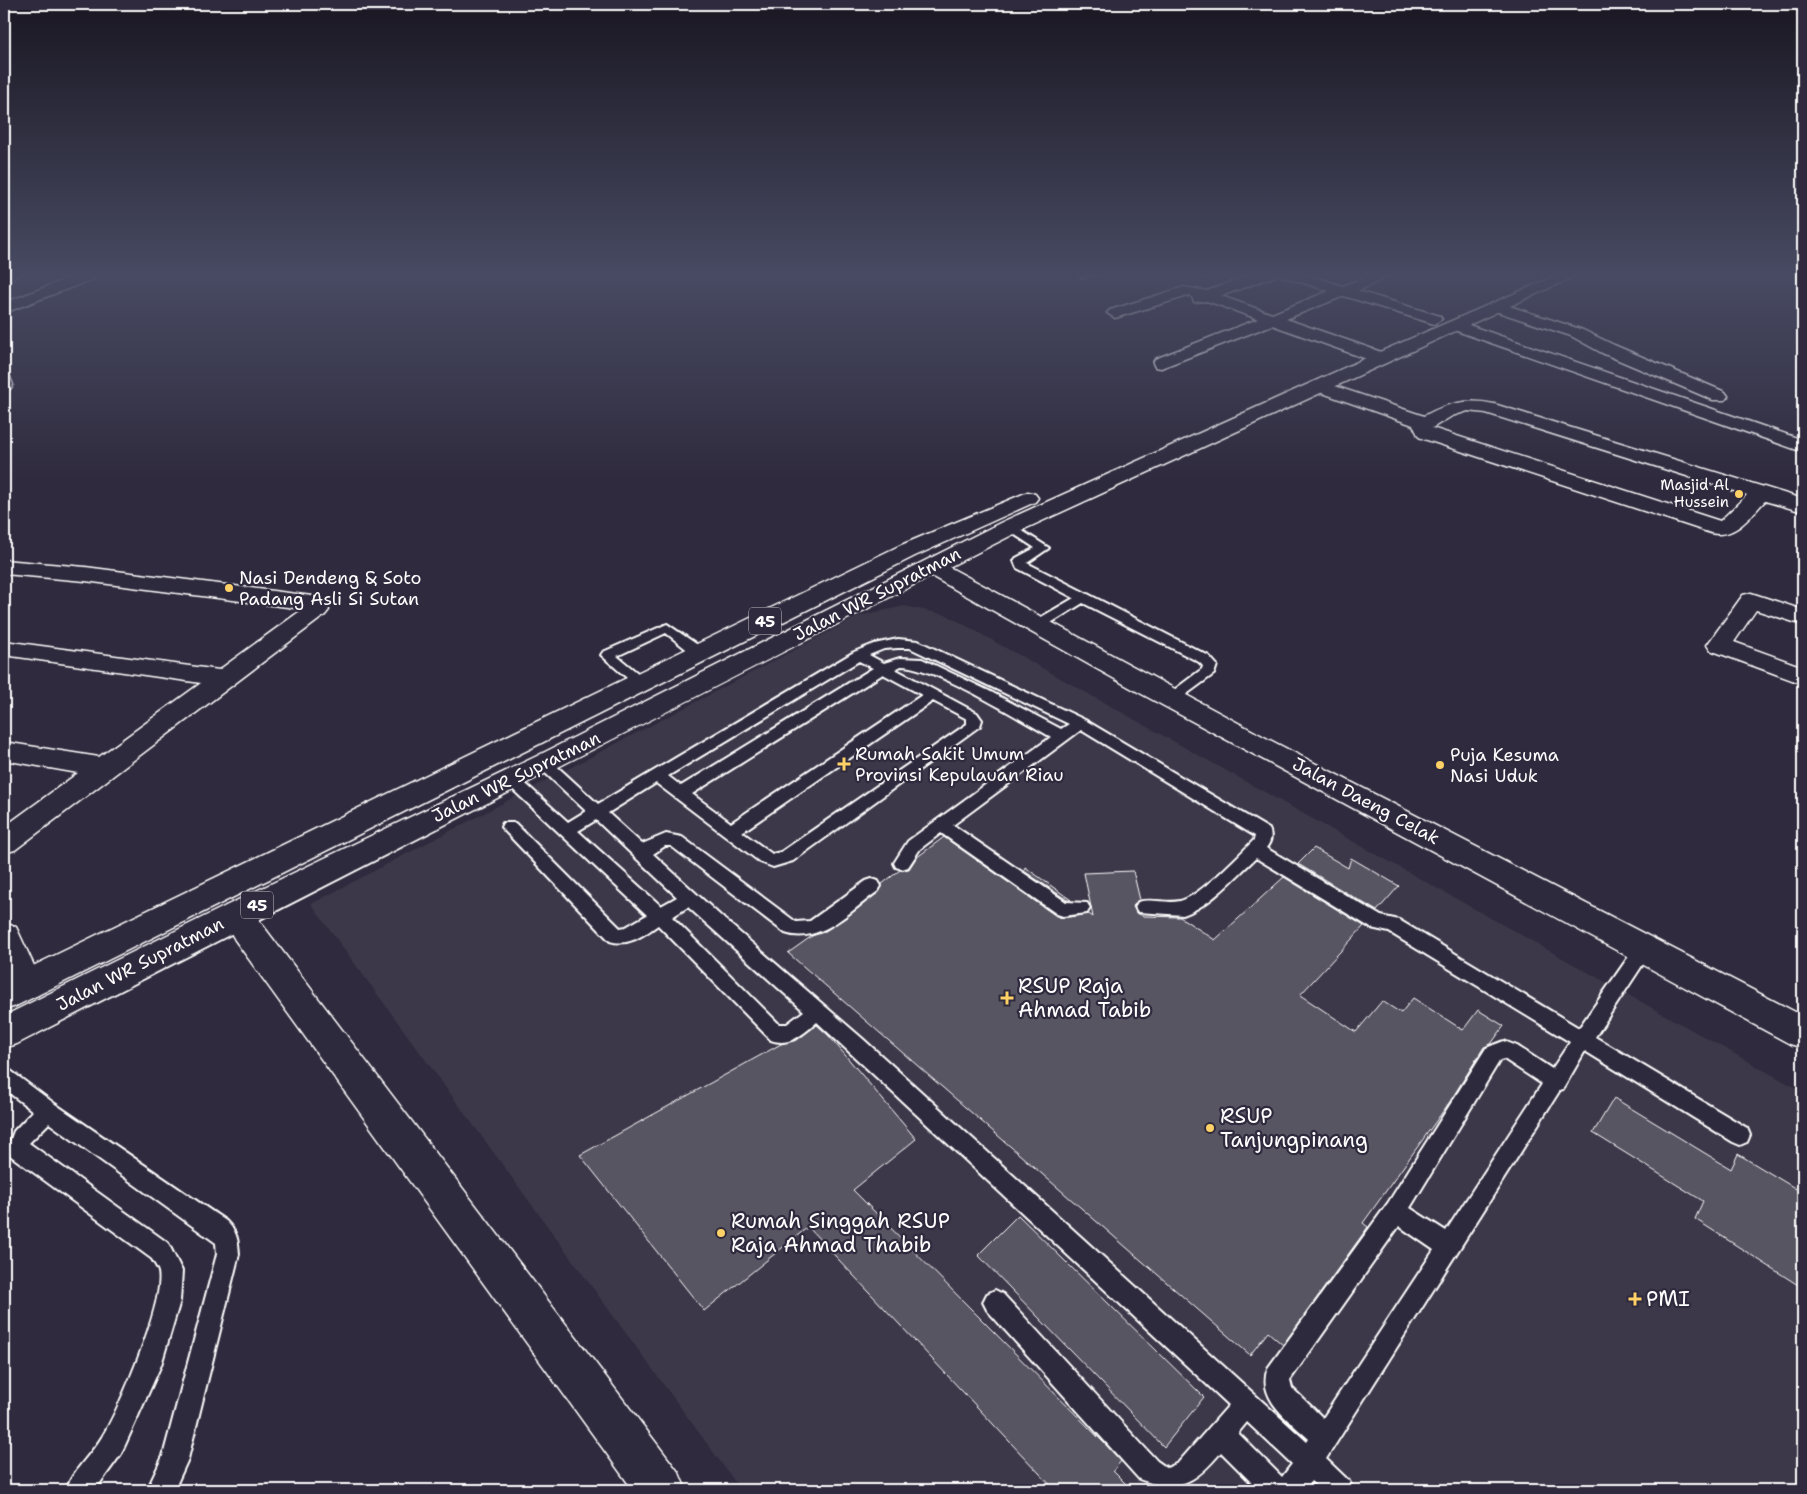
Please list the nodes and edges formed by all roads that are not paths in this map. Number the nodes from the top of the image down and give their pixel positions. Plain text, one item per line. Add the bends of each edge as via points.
1 (1214, 343) edge
2 (1336, 343) edge
3 (1396, 343) edge
4 (1505, 343) edge
5 (1596, 343) edge
6 (1371, 355) junction
7 (1161, 364) dead end
8 (1320, 386) junction
9 (1718, 396) dead end
10 (1426, 424) junction
11 (1803, 446) edge
12 (1761, 493) junction
13 (1803, 506) edge
14 (1010, 526) junction
15 (4, 566) edge
16 (930, 566) junction
17 (1084, 598) junction
18 (1803, 618) edge
19 (1036, 626) junction
20 (4, 648) edge
21 (700, 653) junction
22 (859, 655) junction
23 (883, 668) junction
24 (1803, 676) edge
25 (226, 678) junction
26 (640, 682) junction
27 (933, 694) junction
28 (1171, 699) junction
29 (1080, 723) junction
30 (1062, 736) junction
31 (4, 751) edge
32 (546, 764) junction
33 (105, 768) junction
34 (657, 776) junction
35 (512, 780) junction
36 (681, 794) junction
37 (599, 812) junction
38 (941, 825) junction
39 (509, 827) dead end
40 (566, 830) junction
41 (730, 832) junction
42 (4, 842) edge
43 (1255, 849) junction
44 (641, 853) junction
45 (902, 863) dead end
46 (872, 886) dead end
47 (689, 898) junction
48 (1144, 907) dead end
49 (1081, 908) dead end
50 (237, 915) junction
51 (660, 916) junction
52 (4, 936) edge
53 (1645, 947) junction
54 (15, 990) edge
55 (816, 1011) junction
56 (4, 1033) edge
57 (1803, 1033) edge
58 (1583, 1038) junction
59 (4, 1077) edge
60 (1556, 1083) junction
61 (48, 1111) junction
62 (1740, 1135) dead end
63 (1396, 1211) junction
64 (1448, 1246) junction
65 (996, 1302) dead end
66 (1247, 1403) junction
67 (1221, 1434) junction
68 (1325, 1437) junction
69 (1310, 1461) junction
70 (79, 1490) edge
71 (160, 1490) edge
72 (662, 1490) edge
73 (1276, 1490) edge
74 (1289, 1490) edge
75 (1340, 1490) edge

1 - 7 main road
2 - 6 main road
3 - 6 main road, Jalan WR Supratman / 45
4 - 11 main road
5 - 9 main road
6 - 8 main road, Jalan WR Supratman / 45
6 - 21 main road, Jalan WR Supratman / 45 via 907,551
8 - 10 main road
8 - 14 main road, Jalan WR Supratman / 45
10 - 12 main road via 1457,406 1480,407
10 - 12 main road via 1422,429 1431,435 1719,528 1728,526
12 - 13 main road
14 - 16 main road, Jalan WR Supratman / 45
14 - 17 lane via 1043,548 1020,561 1021,564
15 - 25 main road via 317,606 314,614
16 - 19 main road, Jalan Daeng Celak
16 - 32 main road, Jalan WR Supratman / 45
17 - 19 lane
17 - 28 lane via 1210,665 1209,671
18 - 24 main road via 1751,600 1719,646
19 - 28 main road, Jalan Daeng Celak
20 - 25 main road
21 - 26 main road, Jalan WR Supratman / 45
21 - 26 lane via 667,628 608,655
22 - 23 lane
22 - 29 lane via 876,646 894,642 913,644
22 - 34 lane
23 - 27 lane
23 - 30 lane via 900,662 917,662
23 - 36 lane
25 - 33 main road
26 - 54 main road, Jalan WR Supratman / 45
27 - 41 lane
27 - 41 lane via 972,716 975,720 973,726 787,857 766,858
28 - 53 main road, Jalan Daeng Celak
29 - 30 lane
29 - 43 lane via 1259,829 1262,842
30 - 38 lane
31 - 33 main road
32 - 35 main road, Jalan WR Supratman / 45
32 - 37 lane
33 - 42 main road
34 - 36 lane
34 - 37 lane
35 - 40 lane
35 - 50 main road, Jalan WR Supratman / 45
36 - 41 lane
37 - 40 lane
37 - 44 lane
38 - 45 lane via 914,844
38 - 49 lane via 1063,909
39 - 51 lane via 616,936 630,934
40 - 51 lane
43 - 48 lane via 1208,893 1182,908
43 - 58 lane via 1370,919 1393,925
44 - 46 lane via 662,840 676,841 792,928 802,930 815,927
44 - 47 lane
47 - 51 lane
47 - 55 lane
50 - 56 main road, Jalan WR Supratman / 45
50 - 72 main road
51 - 55 lane via 778,1034 792,1032
52 - 54 main road
53 - 57 main road, Jalan Daeng Celak
53 - 58 lane
55 - 66 lane
58 - 60 lane
58 - 62 lane
59 - 61 lane
60 - 63 lane via 1510,1052 1504,1050 1493,1054
60 - 64 lane
61 - 70 lane via 24,1133 18,1148 160,1251 171,1271 168,1301 149,1366 112,1445
61 - 71 lane via 227,1238 228,1254 202,1361 174,1460
63 - 64 lane
63 - 68 lane via 1278,1376 1278,1389 1283,1397
64 - 68 lane
65 - 67 lane via 1148,1470 1163,1481 1175,1481 1187,1472
66 - 67 lane
66 - 69 lane
67 - 73 lane
68 - 69 lane
69 - 74 lane
69 - 75 lane

